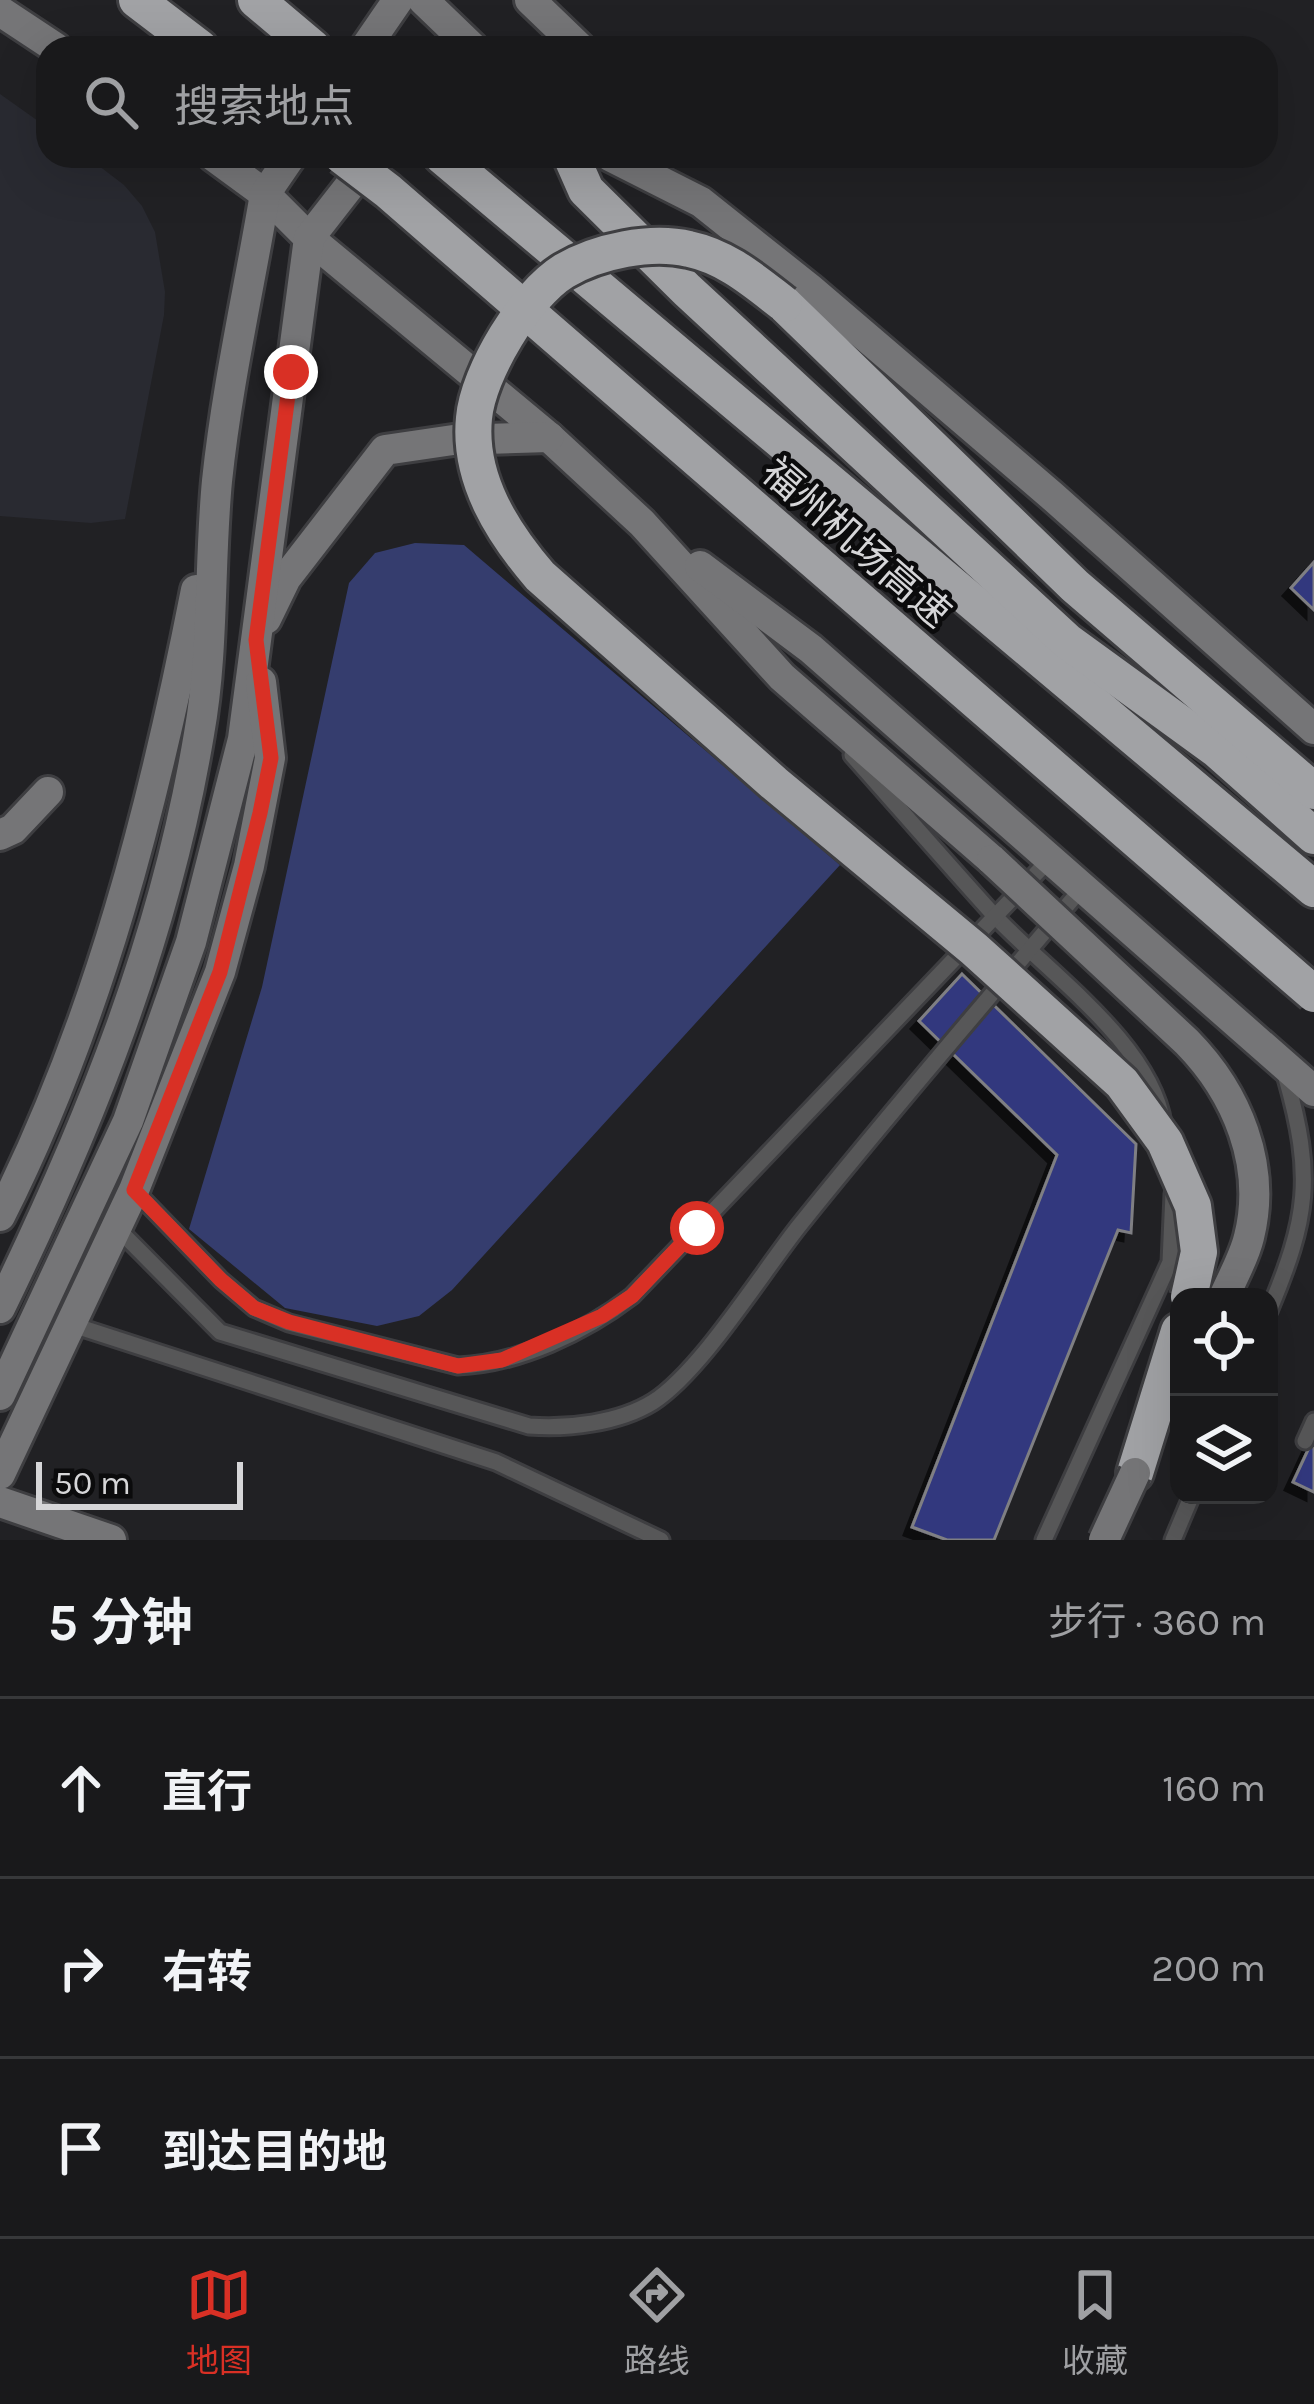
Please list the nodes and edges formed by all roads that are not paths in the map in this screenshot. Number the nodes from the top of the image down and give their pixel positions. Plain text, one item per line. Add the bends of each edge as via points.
1 (136, 0) edge
2 (256, 0) edge
3 (398, 0) edge
4 (423, 0) edge
5 (530, 0) edge
6 (0, 10) edge
7 (38, 36) edge
8 (184, 36) edge
9 (299, 36) edge
10 (373, 36) edge
11 (457, 36) edge
12 (568, 36) edge
13 (229, 168) edge
14 (283, 168) edge
15 (358, 168) edge
16 (364, 168) edge
17 (456, 168) edge
18 (576, 168) edge
19 (654, 168) edge
20 (265, 194) junction
21 (309, 238) junction
22 (549, 437) junction
23 (218, 478) junction
24 (642, 523) junction
25 (256, 640) junction
26 (782, 676) junction
27 (1314, 729) edge
28 (1314, 791) edge
29 (47, 793) dead end
30 (0, 835) edge
31 (1314, 836) edge
32 (1049, 860) junction
33 (1082, 889) junction
34 (1314, 889) edge
35 (996, 917) junction
36 (1030, 950) junction
37 (1314, 994) edge
38 (1275, 1054) junction
39 (1314, 1091) edge
40 (134, 1190) junction
41 (0, 1216) edge
42 (117, 1228) junction
43 (1192, 1288) edge
44 (1227, 1288) edge
45 (1278, 1288) edge
46 (0, 1307) edge
47 (70, 1324) junction
48 (1170, 1360) edge
49 (0, 1395) edge
50 (1177, 1396) edge
51 (1314, 1420) edge
52 (1305, 1441) dead end
53 (1135, 1473) junction
54 (0, 1474) edge
55 (0, 1502) edge
56 (1188, 1504) edge
57 (112, 1540) edge
58 (661, 1540) edge
59 (1044, 1540) edge
60 (1104, 1540) edge
61 (1173, 1540) edge

1 - 8 highway
2 - 9 highway
3 - 10 main road
4 - 11 main road
5 - 12 main road
6 - 7 main road
13 - 20 main road
14 - 20 main road
15 - 37 highway, 福州机场高速, bridge
16 - 21 main road
17 - 34 highway, 福州机场高速
18 - 31 highway via 586,190 670,273 1050,625 1217,750
19 - 27 main road via 809,288
20 - 21 main road
20 - 23 main road
21 - 22 main road
21 - 25 main road
22 - 24 main road
22 - 25 main road via 385,450 286,578
23 - 41 main road via 181,670 110,945
23 - 46 main road via 205,689 175,854 105,1077
24 - 26 main road
24 - 32 main road via 811,649
25 - 40 main road via 271,758 249,866 203,1023
25 - 49 main road via 230,800 171,1007 104,1178
26 - 35 lane
26 - 44 main road, bridge via 1196,1051 1234,1103 1252,1171 1252,1213
28 - 43 highway, bridge via 1075,586 784,304 729,262 686,248 621,249 562,272 516,319 473,418 480,478 507,538 540,576 1122,1083 1165,1142 1193,1206 1199,1252
29 - 30 main road
32 - 33 main road
32 - 35 lane
33 - 36 lane
33 - 38 main road
35 - 36 lane
35 - 40 lane via 632,1296 502,1360 438,1363 268,1315 221,1280
36 - 42 lane via 691,1368 650,1404 617,1416 529,1426 220,1332
36 - 59 lane via 1111,1028 1159,1100 1175,1204 1170,1262
38 - 39 main road
38 - 45 lane via 1304,1125 1314,1180
40 - 42 main road
42 - 47 main road
47 - 54 main road
47 - 58 lane via 496,1462
48 - 53 highway
50 - 53 main road
51 - 52 lane
53 - 60 main road, bridge
55 - 57 main road
56 - 61 lane

